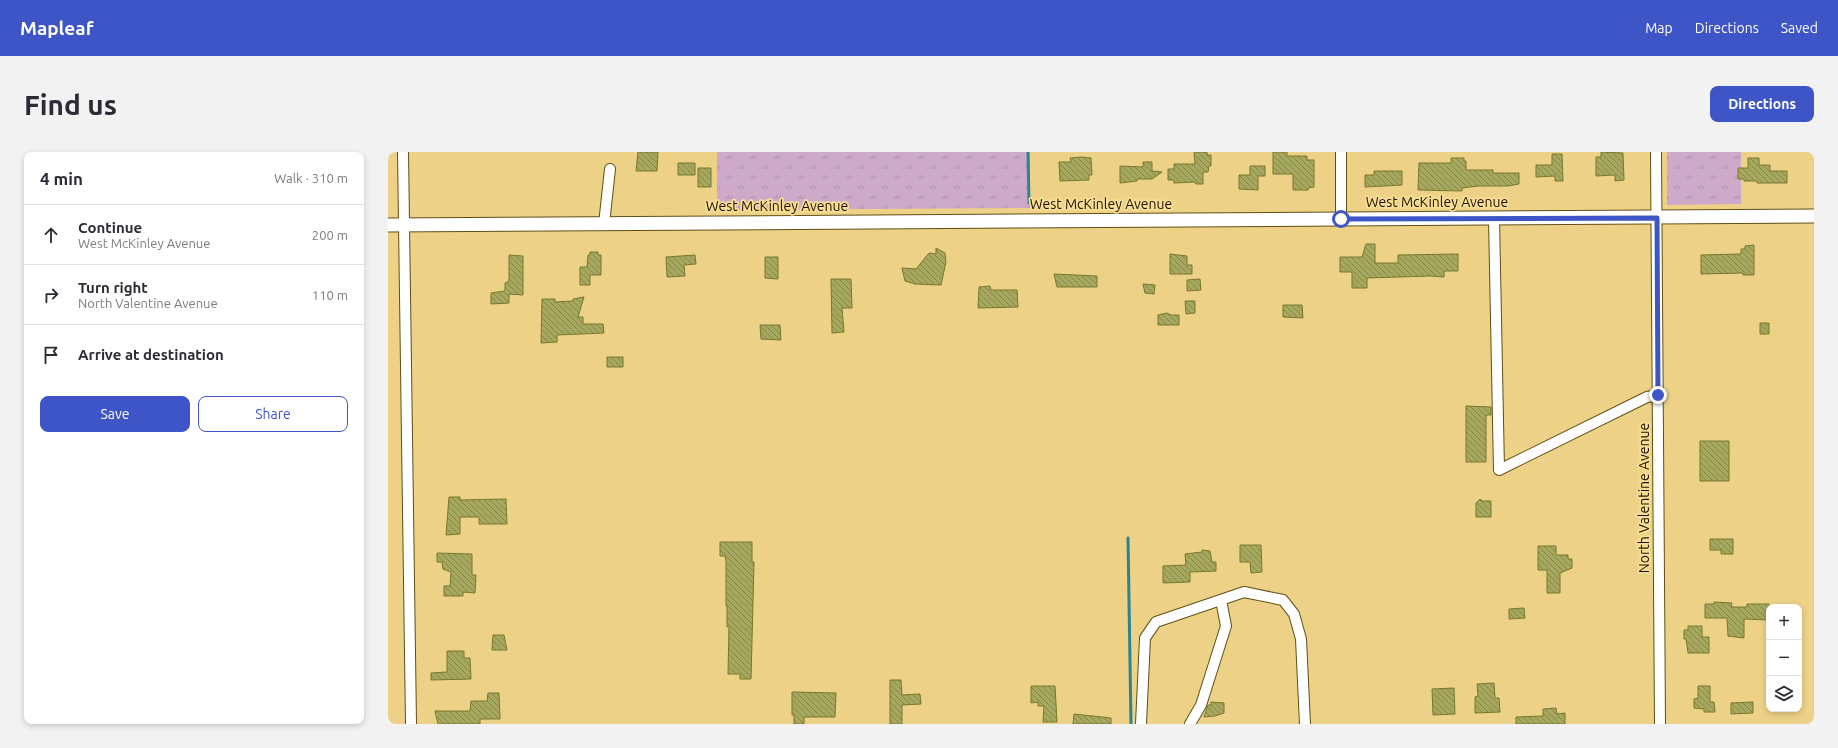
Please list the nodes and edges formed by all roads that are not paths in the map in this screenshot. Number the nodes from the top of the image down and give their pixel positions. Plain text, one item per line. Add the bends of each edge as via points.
1 (403, 152) edge
2 (1341, 152) edge
3 (1656, 152) edge
4 (610, 169) dead end
5 (1814, 216) edge
6 (1494, 218) junction
7 (1657, 218) junction
8 (1341, 219) junction
9 (604, 224) junction
10 (388, 225) edge
11 (404, 225) junction
12 (1658, 395) junction
13 (1221, 600) junction
14 (411, 724) edge
15 (1141, 724) edge
16 (1190, 724) edge
17 (1305, 724) edge
18 (1660, 724) edge

1 - 11 street
2 - 8 street
3 - 7 street, North Valentine Avenue
4 - 9 street
5 - 7 main road, West McKinley Avenue
6 - 7 main road, West McKinley Avenue
6 - 8 main road, West McKinley Avenue
6 - 12 street via 1499,470 1647,397
7 - 12 street, North Valentine Avenue
8 - 9 main road, West McKinley Avenue
9 - 11 main road, West McKinley Avenue
10 - 11 main road, West McKinley Avenue
11 - 14 street
12 - 18 street, North Valentine Avenue
13 - 15 street via 1156,622 1145,638
13 - 16 street via 1226,626 1204,699
13 - 17 street via 1244,592 1284,600 1294,614 1301,639

